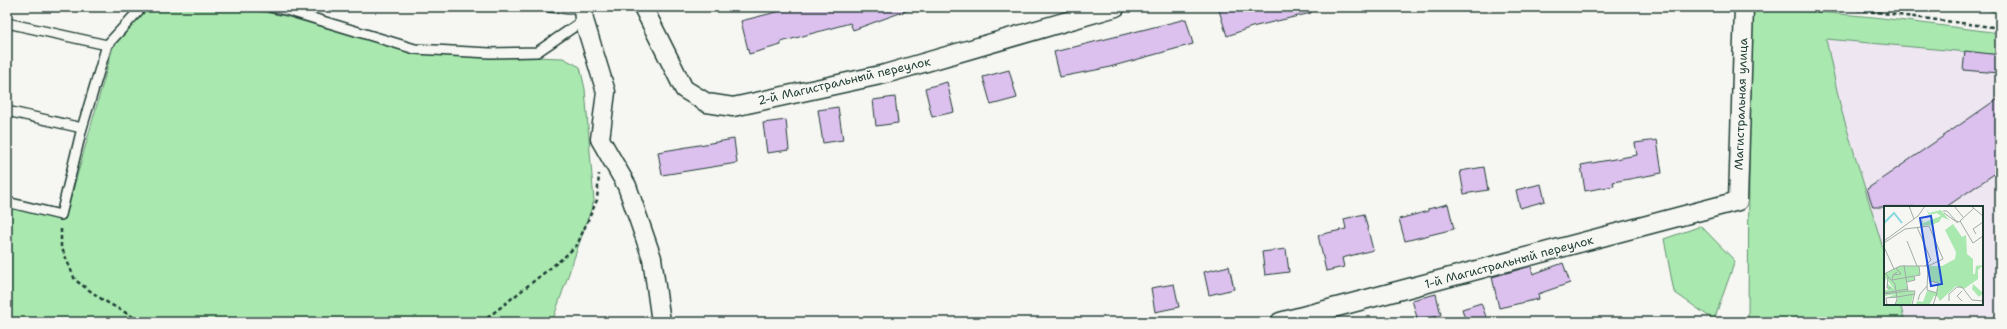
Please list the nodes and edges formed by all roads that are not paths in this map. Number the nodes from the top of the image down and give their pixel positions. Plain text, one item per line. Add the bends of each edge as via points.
1 (142, 7) edge
2 (271, 7) edge
3 (550, 7) edge
4 (643, 7) edge
5 (1116, 7) edge
6 (1744, 7) edge
7 (583, 12) edge
8 (7, 23) edge
9 (107, 45) junction
10 (7, 111) edge
11 (82, 128) junction
12 (1738, 201) joint
13 (7, 202) edge
14 (661, 322) edge
15 (1280, 322) edge

1 - 9 lane
2 - 7 lane via 415,49 490,53 537,52
3 - 7 lane
4 - 5 street, 2-й Магистральный переулок via 684,89 707,104 733,107 885,74
6 - 12 street, Магистральная улица
7 - 14 street via 606,92 600,139 627,186 652,258
8 - 9 lane
9 - 11 lane
10 - 11 lane
11 - 13 lane via 61,215
12 - 15 street, 1-й Магистральный переулок

